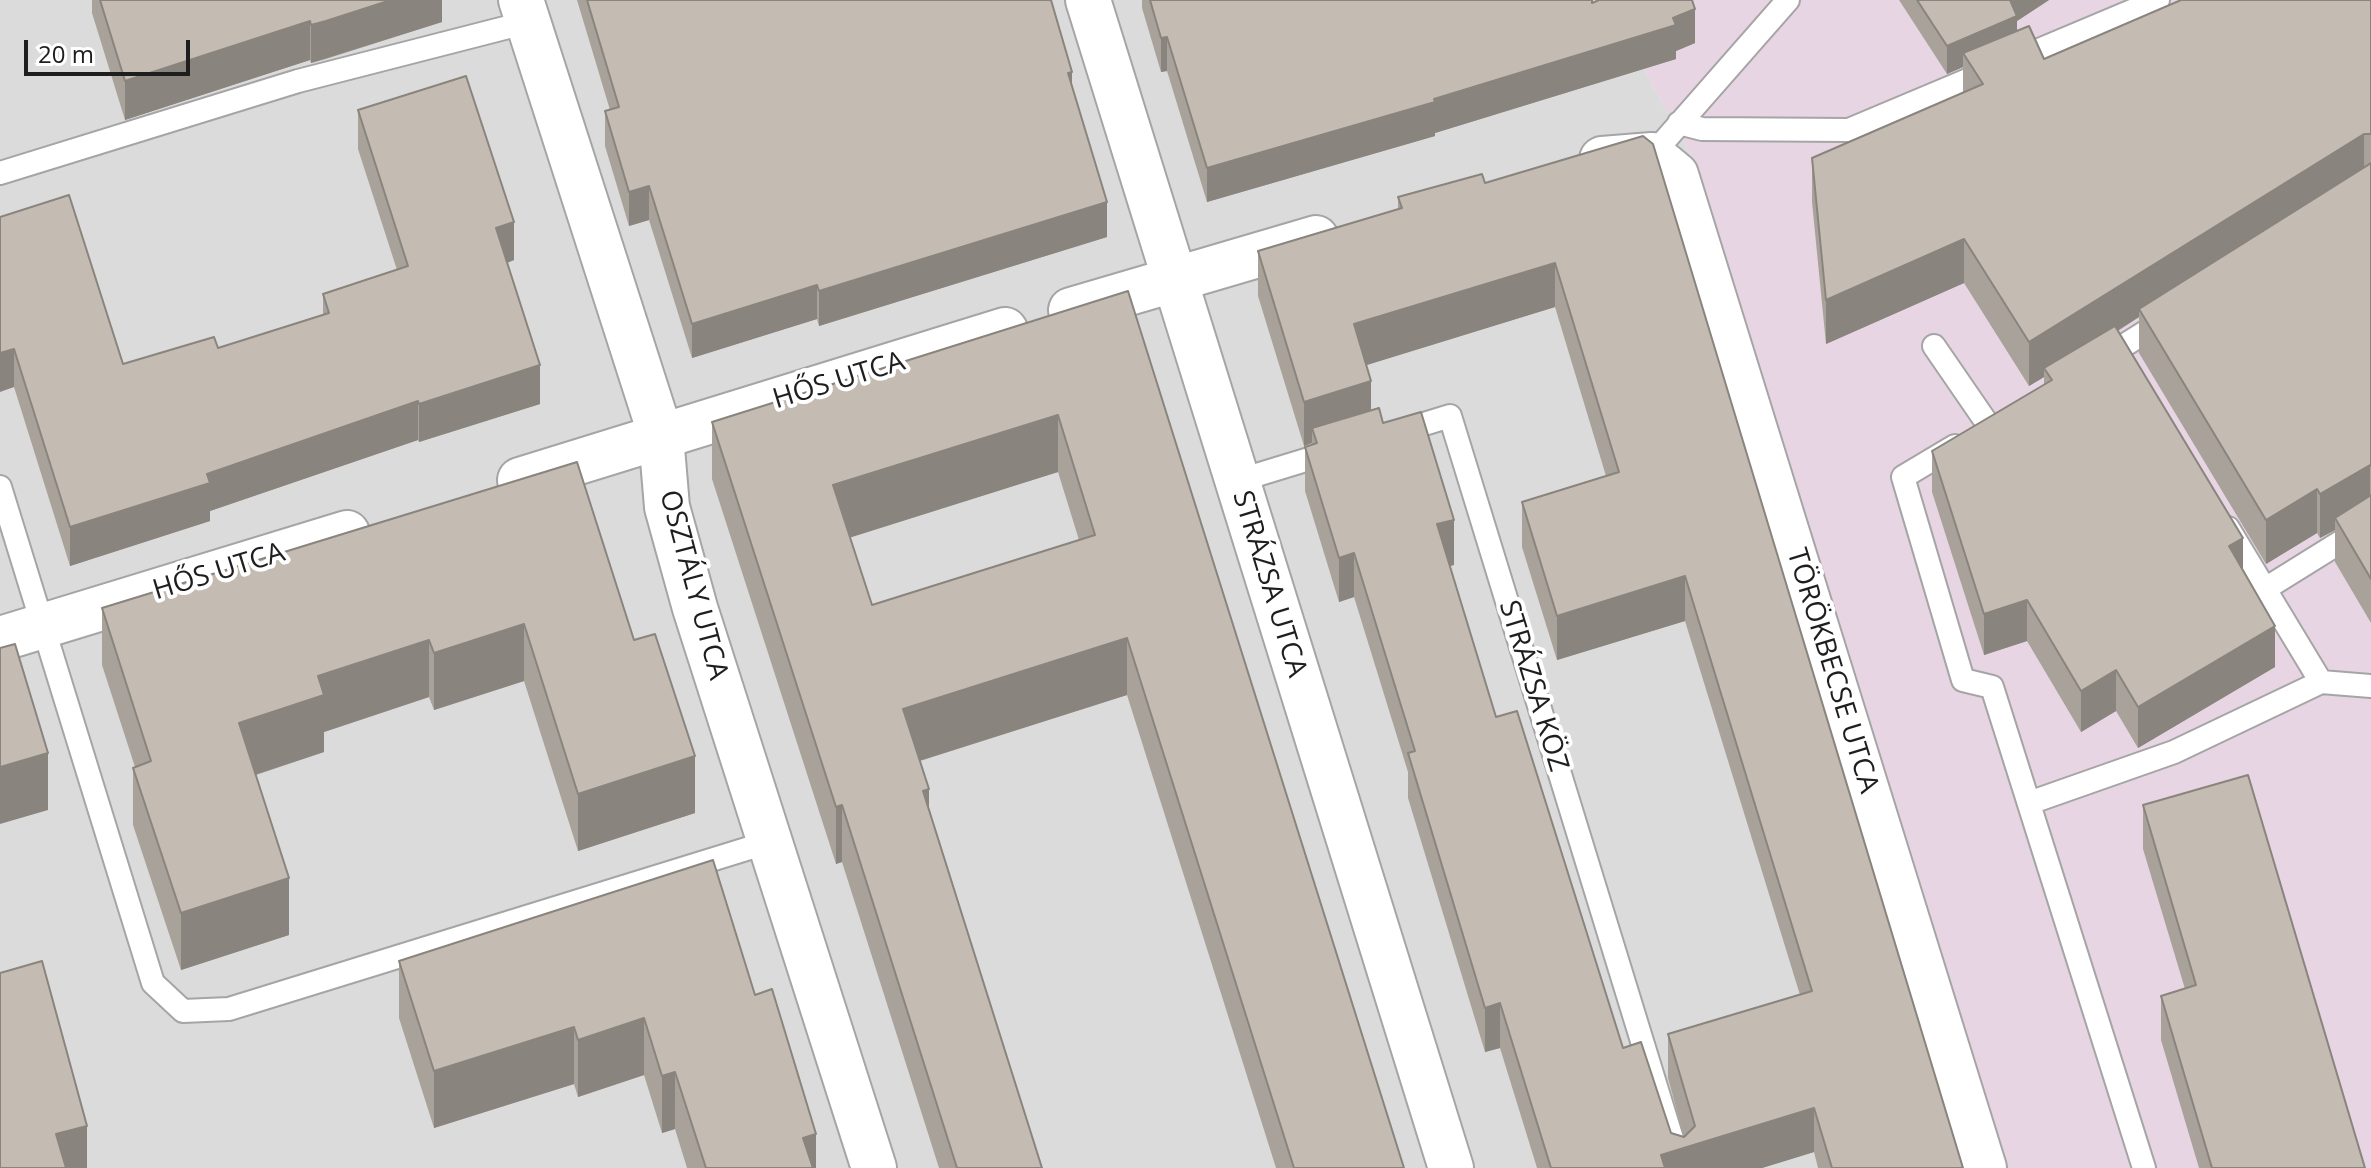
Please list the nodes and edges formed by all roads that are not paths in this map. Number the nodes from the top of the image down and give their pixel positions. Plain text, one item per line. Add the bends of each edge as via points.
1 (1088, 0) edge
2 (1788, 0) edge
3 (2158, 0) edge
4 (524, 11) edge
5 (1669, 151) junction
6 (1567, 169) edge
7 (0, 173) edge
8 (1356, 227) edge
9 (1175, 277) junction
10 (2186, 306) edge
11 (1934, 346) dead end
12 (2119, 355) edge
13 (661, 436) junction
14 (1237, 481) junction
15 (0, 487) edge
16 (480, 492) edge
17 (2217, 508) edge
18 (390, 519) edge
19 (2371, 523) edge
20 (2265, 589) junction
21 (44, 626) junction
22 (0, 639) edge
23 (2321, 682) junction
24 (2371, 686) edge
25 (2029, 803) junction
26 (769, 842) junction
27 (874, 1168) edge
28 (1451, 1168) edge
29 (1681, 1168) edge
30 (1984, 1168) edge
31 (2144, 1168) edge

1 - 9 street, STRÁZSA UTCA
2 - 5 lane
3 - 5 lane via 1849,130 1702,129
4 - 7 lane
4 - 13 street, OSZTÁLY UTCA
5 - 6 street via 1613,156
5 - 30 street, TÖRÖKBECSE UTCA
8 - 9 street, HŐS UTCA
9 - 13 street, HŐS UTCA
9 - 14 street, STRÁZSA UTCA
10 - 12 lane
11 - 25 lane via 1996,422 1903,477 1963,680 1992,687
13 - 16 street, HŐS UTCA
13 - 26 street, OSZTÁLY UTCA via 667,507
14 - 28 street, STRÁZSA UTCA
14 - 29 lane, STRÁZSA KÖZ via 1450,416
15 - 21 lane
17 - 20 lane
18 - 21 street, HŐS UTCA
19 - 20 lane
20 - 23 lane
21 - 22 street, HŐS UTCA
21 - 26 lane via 153,983 183,1011 229,1009
23 - 24 lane
23 - 25 lane via 2174,752
25 - 31 lane
26 - 27 street, OSZTÁLY UTCA

